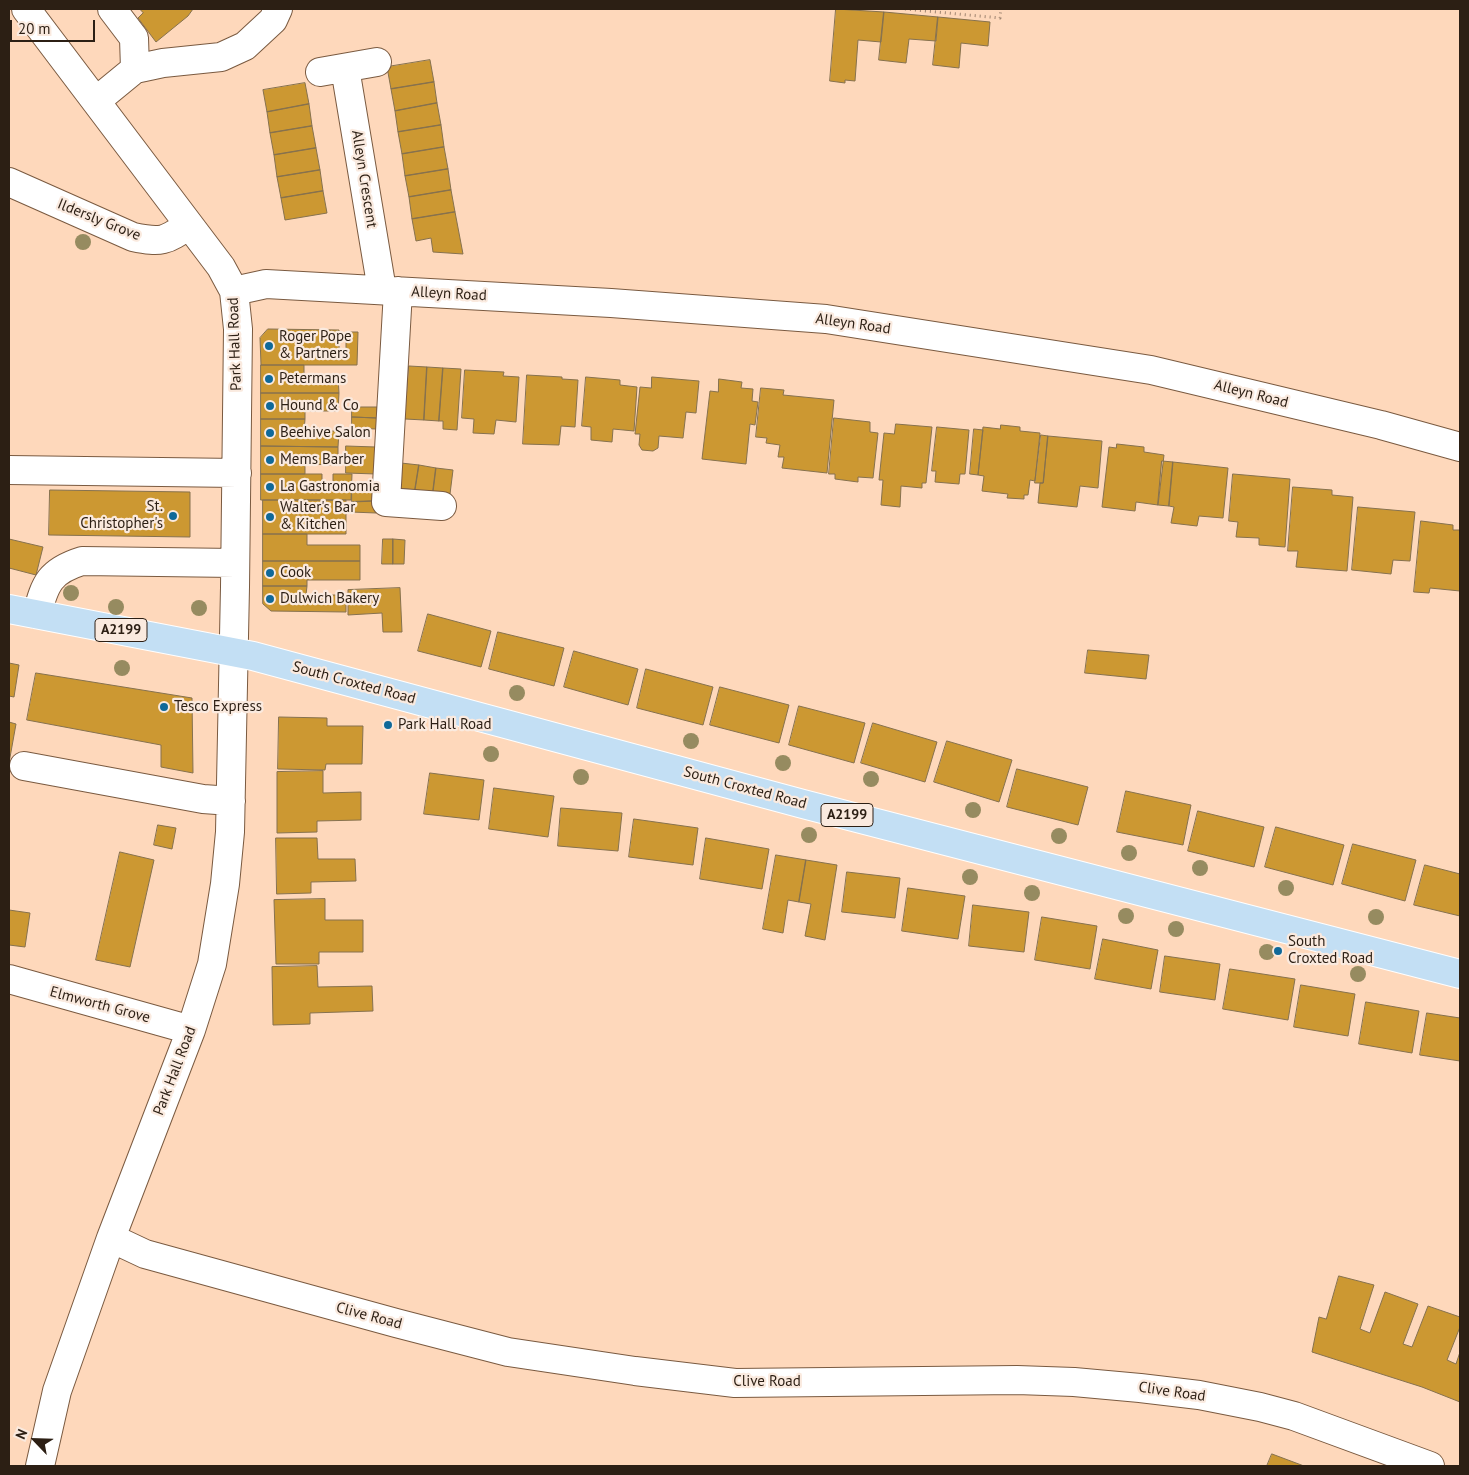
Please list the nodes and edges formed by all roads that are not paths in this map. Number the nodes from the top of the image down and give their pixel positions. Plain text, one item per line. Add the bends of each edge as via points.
1 (26, 9) edge
2 (112, 9) edge
3 (278, 9) edge
4 (377, 62) dead end
5 (135, 69) junction
6 (96, 101) junction
7 (9, 182) edge
8 (189, 225) junction
9 (234, 291) junction
10 (390, 291) junction
11 (1460, 447) edge
12 (9, 470) edge
13 (237, 473) junction
14 (442, 506) dead end
15 (236, 563) junction
16 (9, 609) edge
17 (37, 614) junction
18 (234, 652) junction
19 (24, 766) dead end
20 (231, 801) junction
21 (1460, 974) edge
22 (9, 979) edge
23 (191, 1030) junction
24 (111, 1238) junction
25 (40, 1466) edge
26 (1430, 1466) edge

1 - 6 street, Park Hall Road
2 - 5 street via 134,38
3 - 5 street via 273,20 245,46 221,57
4 - 10 street, Alleyn Crescent via 333,70
5 - 6 street
6 - 8 street, Park Hall Road
7 - 8 street, Ildersly Grove via 133,237 155,242 171,237
8 - 9 street, Park Hall Road
9 - 10 street, Alleyn Road via 266,284
9 - 13 street, Park Hall Road via 238,329
10 - 11 street, Alleyn Road via 611,303 826,320 1151,370
10 - 14 street, Alleyn Crescent via 386,502
12 - 13 street
13 - 15 street, Park Hall Road
15 - 17 street via 82,560 67,566 48,581
15 - 18 street, Park Hall Road
16 - 17 main road, A2199
17 - 18 main road, A2199
18 - 20 street, Park Hall Road
18 - 21 main road, South Croxted Road / A2199
19 - 20 street via 203,799
20 - 23 street, Park Hall Road via 225,884 212,964
22 - 23 street, Elmworth Grove
23 - 24 street, Park Hall Road
24 - 25 street, Park Hall Road via 57,1391
24 - 26 street, Clive Road via 145,1254 508,1352 735,1383 1017,1380 1074,1382 1199,1395 1294,1416

